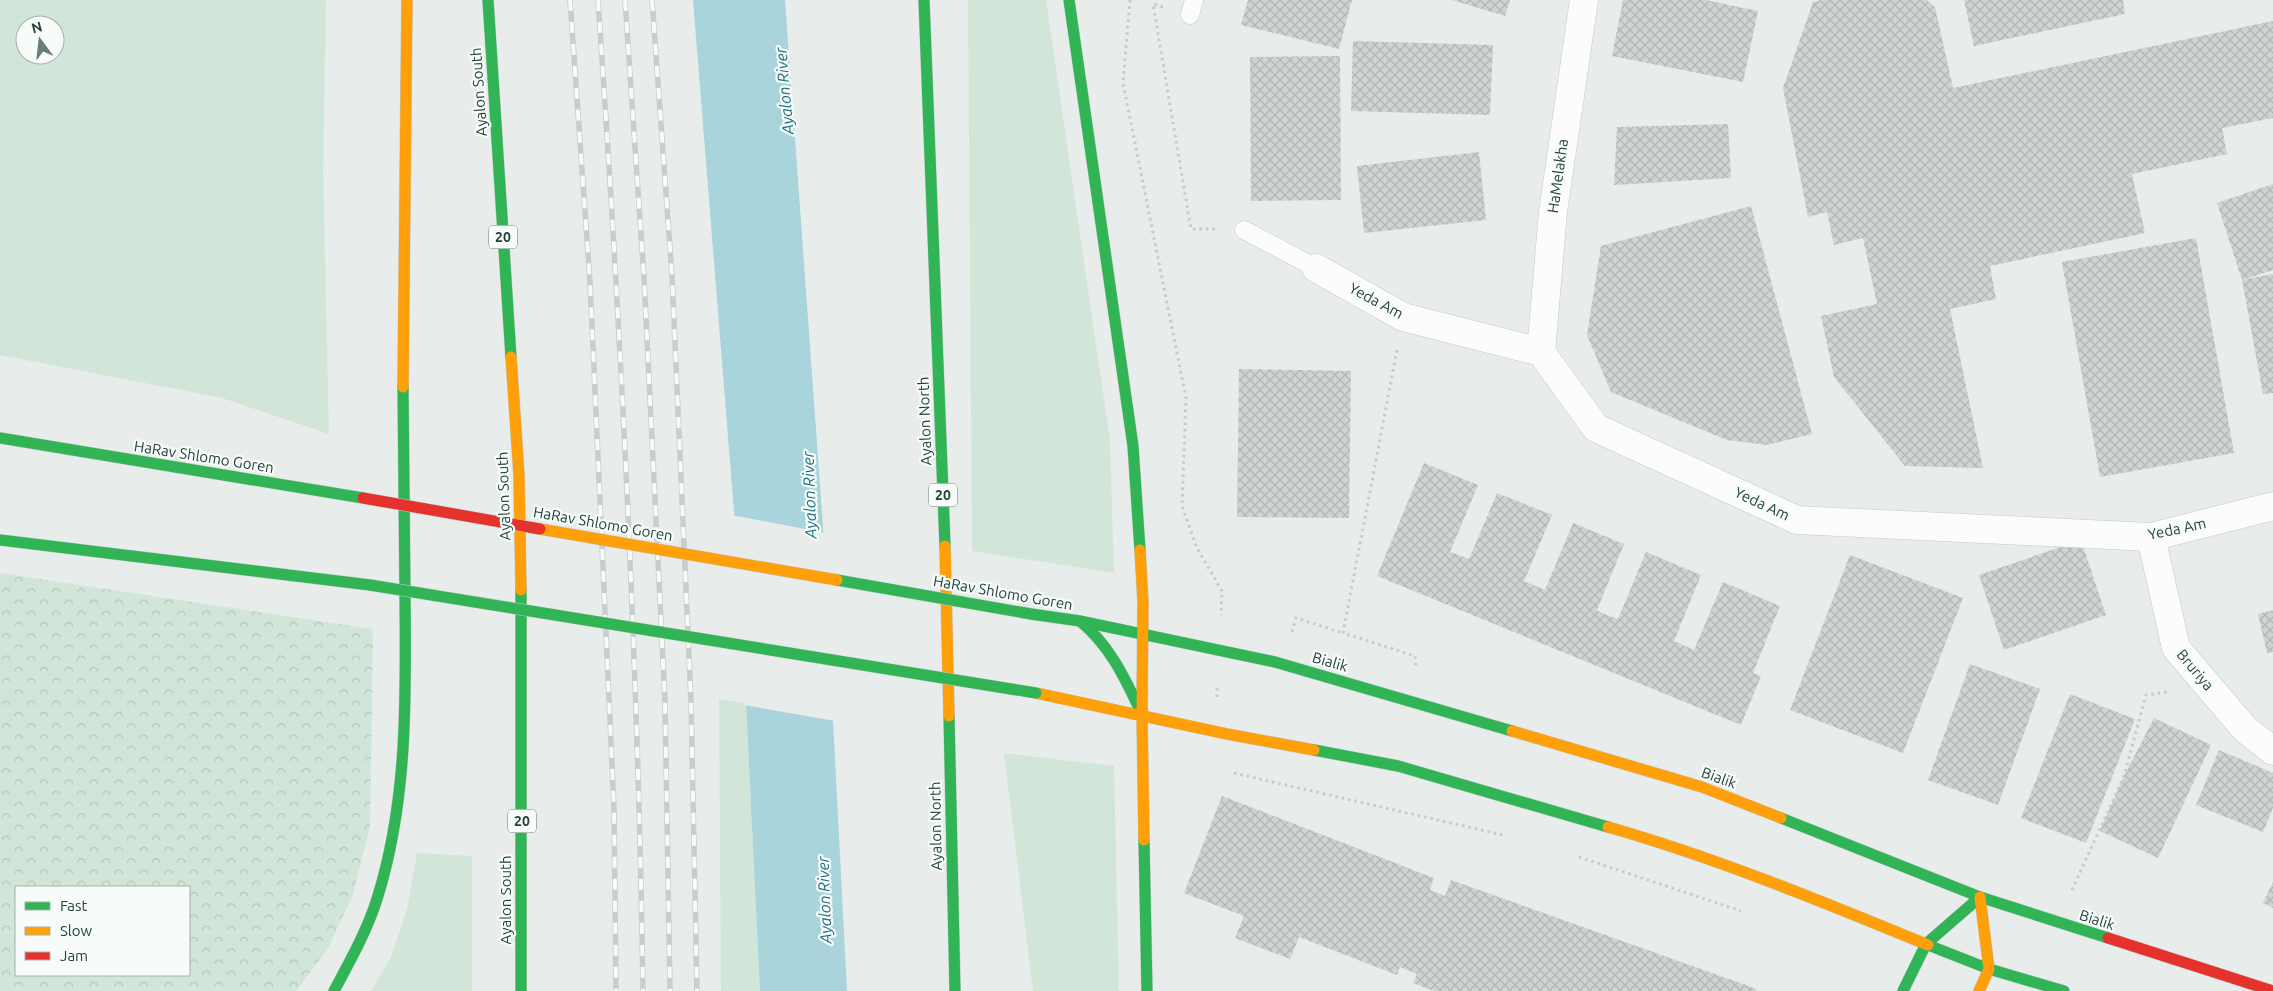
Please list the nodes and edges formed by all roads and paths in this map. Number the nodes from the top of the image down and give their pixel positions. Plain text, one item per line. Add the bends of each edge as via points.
1 (407, 0) edge
2 (488, 0) edge
3 (924, 0) edge
4 (1068, 0) edge
5 (1130, 0) edge
6 (1584, 0) edge
7 (1192, 7) edge
8 (1244, 230) joint
9 (1316, 268) joint
10 (1404, 317) junction
11 (1541, 352) junction
12 (0, 438) edge
13 (2273, 506) edge
14 (2151, 537) junction
15 (0, 540) edge
16 (1222, 591) dead end
17 (1296, 618) dead end
18 (1080, 621) junction
19 (1343, 633) junction
20 (1142, 634) junction
21 (1416, 671) dead end
22 (2208, 686) junction
23 (1142, 714) junction
24 (2273, 751) edge
25 (1240, 774) dead end
26 (1508, 836) dead end
27 (1574, 855) dead end
28 (2070, 895) dead end
29 (1980, 897) junction
30 (1743, 912) dead end
31 (1926, 944) junction
32 (1989, 969) junction
33 (334, 991) edge
34 (521, 991) edge
35 (955, 991) edge
36 (1147, 991) edge
37 (1903, 991) edge
38 (1979, 991) edge
39 (2064, 991) edge
40 (2273, 991) edge

1 - 33 main road via 403,374 406,711 386,874 367,930
2 - 34 main road, Ayalon South / 20 via 519,475
3 - 35 main road, Ayalon North / 20 via 944,517
4 - 20 main road via 1133,446 1143,602
5 - 16 path via 1123,83 1186,398 1182,506 1197,548
6 - 11 street, HaMelakha via 1553,212
7 - 8 path via 1153,4 1192,229
8 - 9 lane
9 - 10 street, Yeda Am
10 - 11 street, Yeda Am
10 - 19 path
11 - 14 street, Yeda Am via 1596,428 1797,520
12 - 18 main road, HaRav Shlomo Goren, bridge
13 - 14 street, Yeda Am
14 - 22 street, Bruriya via 2176,648
15 - 23 main road, bridge via 370,585 1036,693
17 - 19 path
18 - 20 main road, HaRav Shlomo Goren
18 - 23 main road via 1114,656
19 - 21 path via 1415,656
20 - 23 main road
20 - 29 main road, Bialik via 1275,662 1702,787
22 - 24 street, Bruriya via 2245,729
22 - 28 path via 2146,695 2124,776
23 - 31 main road via 1227,734 1398,766 1657,841
23 - 36 main road
25 - 26 path
27 - 30 path
29 - 31 main road
29 - 32 main road
29 - 40 main road, Bialik
31 - 32 main road
31 - 37 main road
32 - 38 main road
32 - 39 main road

